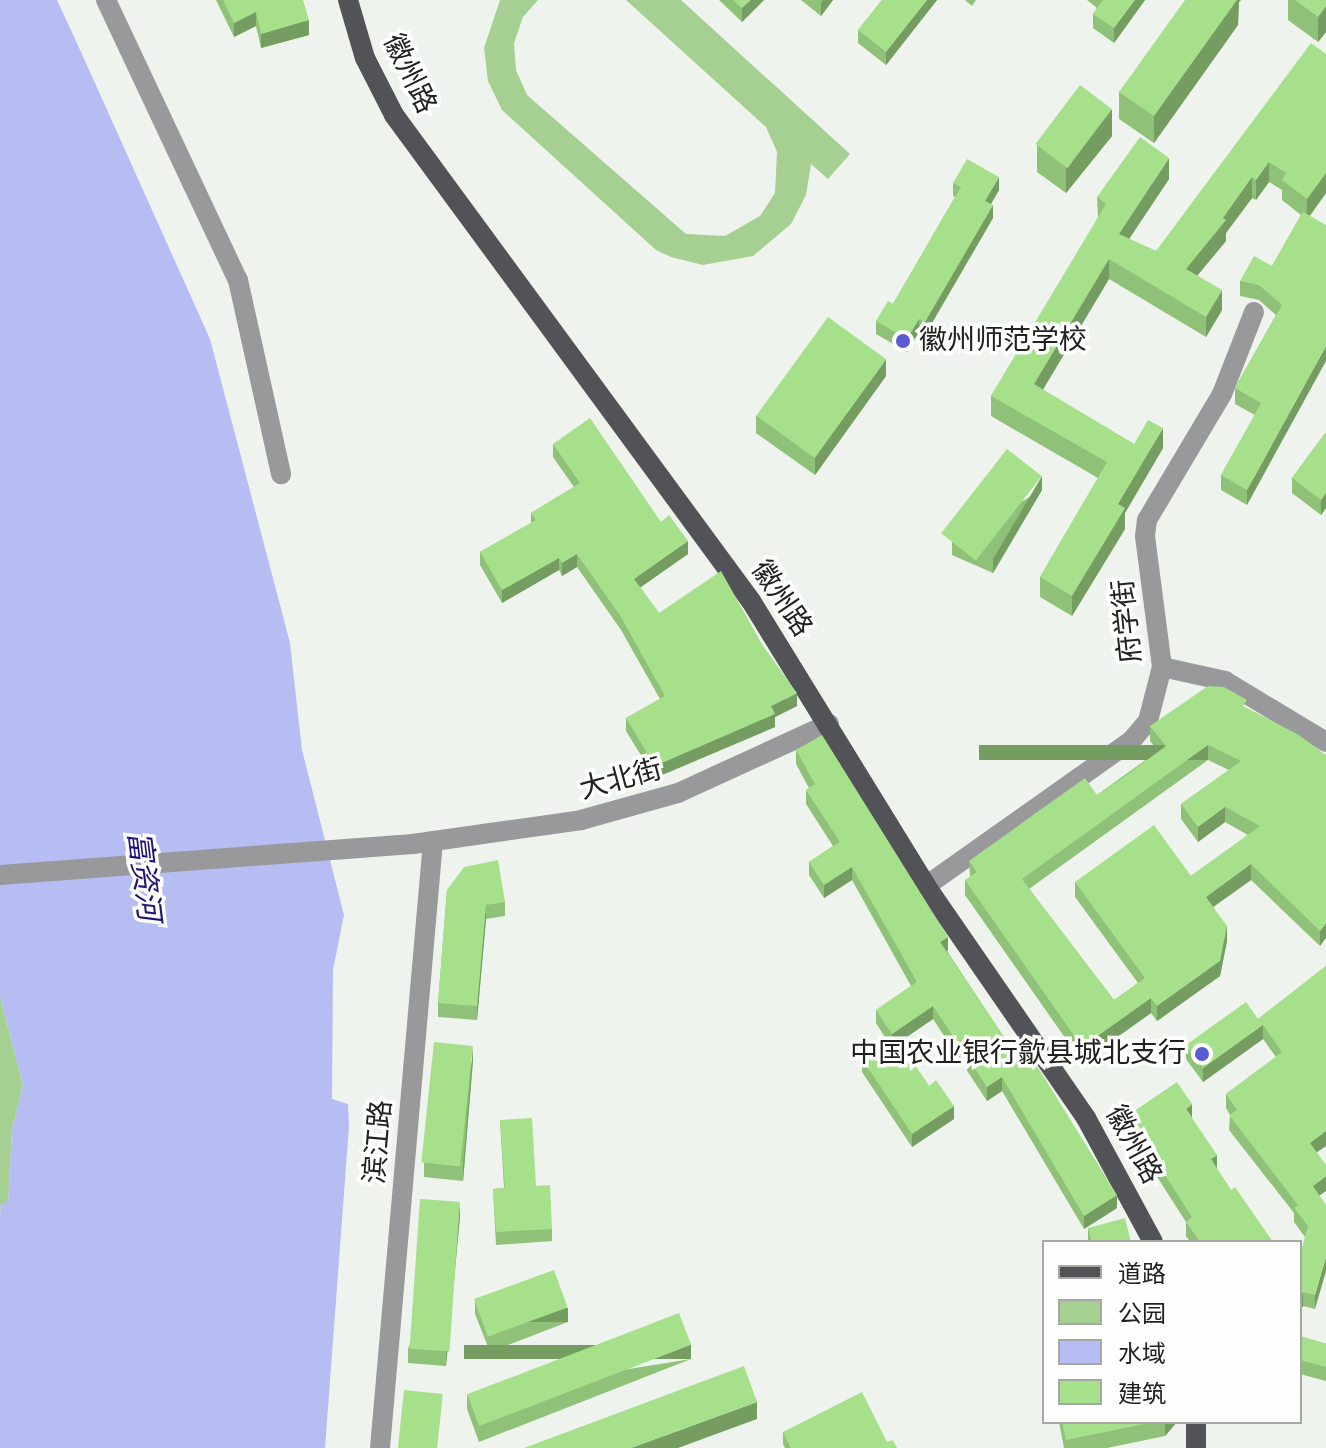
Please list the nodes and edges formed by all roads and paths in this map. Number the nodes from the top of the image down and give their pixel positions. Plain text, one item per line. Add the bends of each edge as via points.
1 (106, 0) edge
2 (348, 0) edge
3 (1254, 312) dead end
4 (281, 474) dead end
5 (1162, 667) junction
6 (829, 724) junction
7 (1326, 742) edge
8 (423, 842) junction
9 (0, 875) edge
10 (926, 886) junction
11 (1152, 1240) edge
12 (1196, 1424) edge
13 (380, 1448) edge
14 (1196, 1448) edge

1 - 4 street via 238,280
2 - 6 main road, 徽州路 via 365,58 394,115 751,601
3 - 5 street, 府学街 via 1226,386 1147,520
5 - 7 street via 1225,681
5 - 10 street, 府学街 via 1154,709 1132,740
6 - 8 street, 大北街 via 678,793 621,811
6 - 10 main road, 徽州路
8 - 9 street, 大北街
8 - 13 street, 滨江路
10 - 11 main road, 徽州路 via 1079,1108
12 - 14 main road

